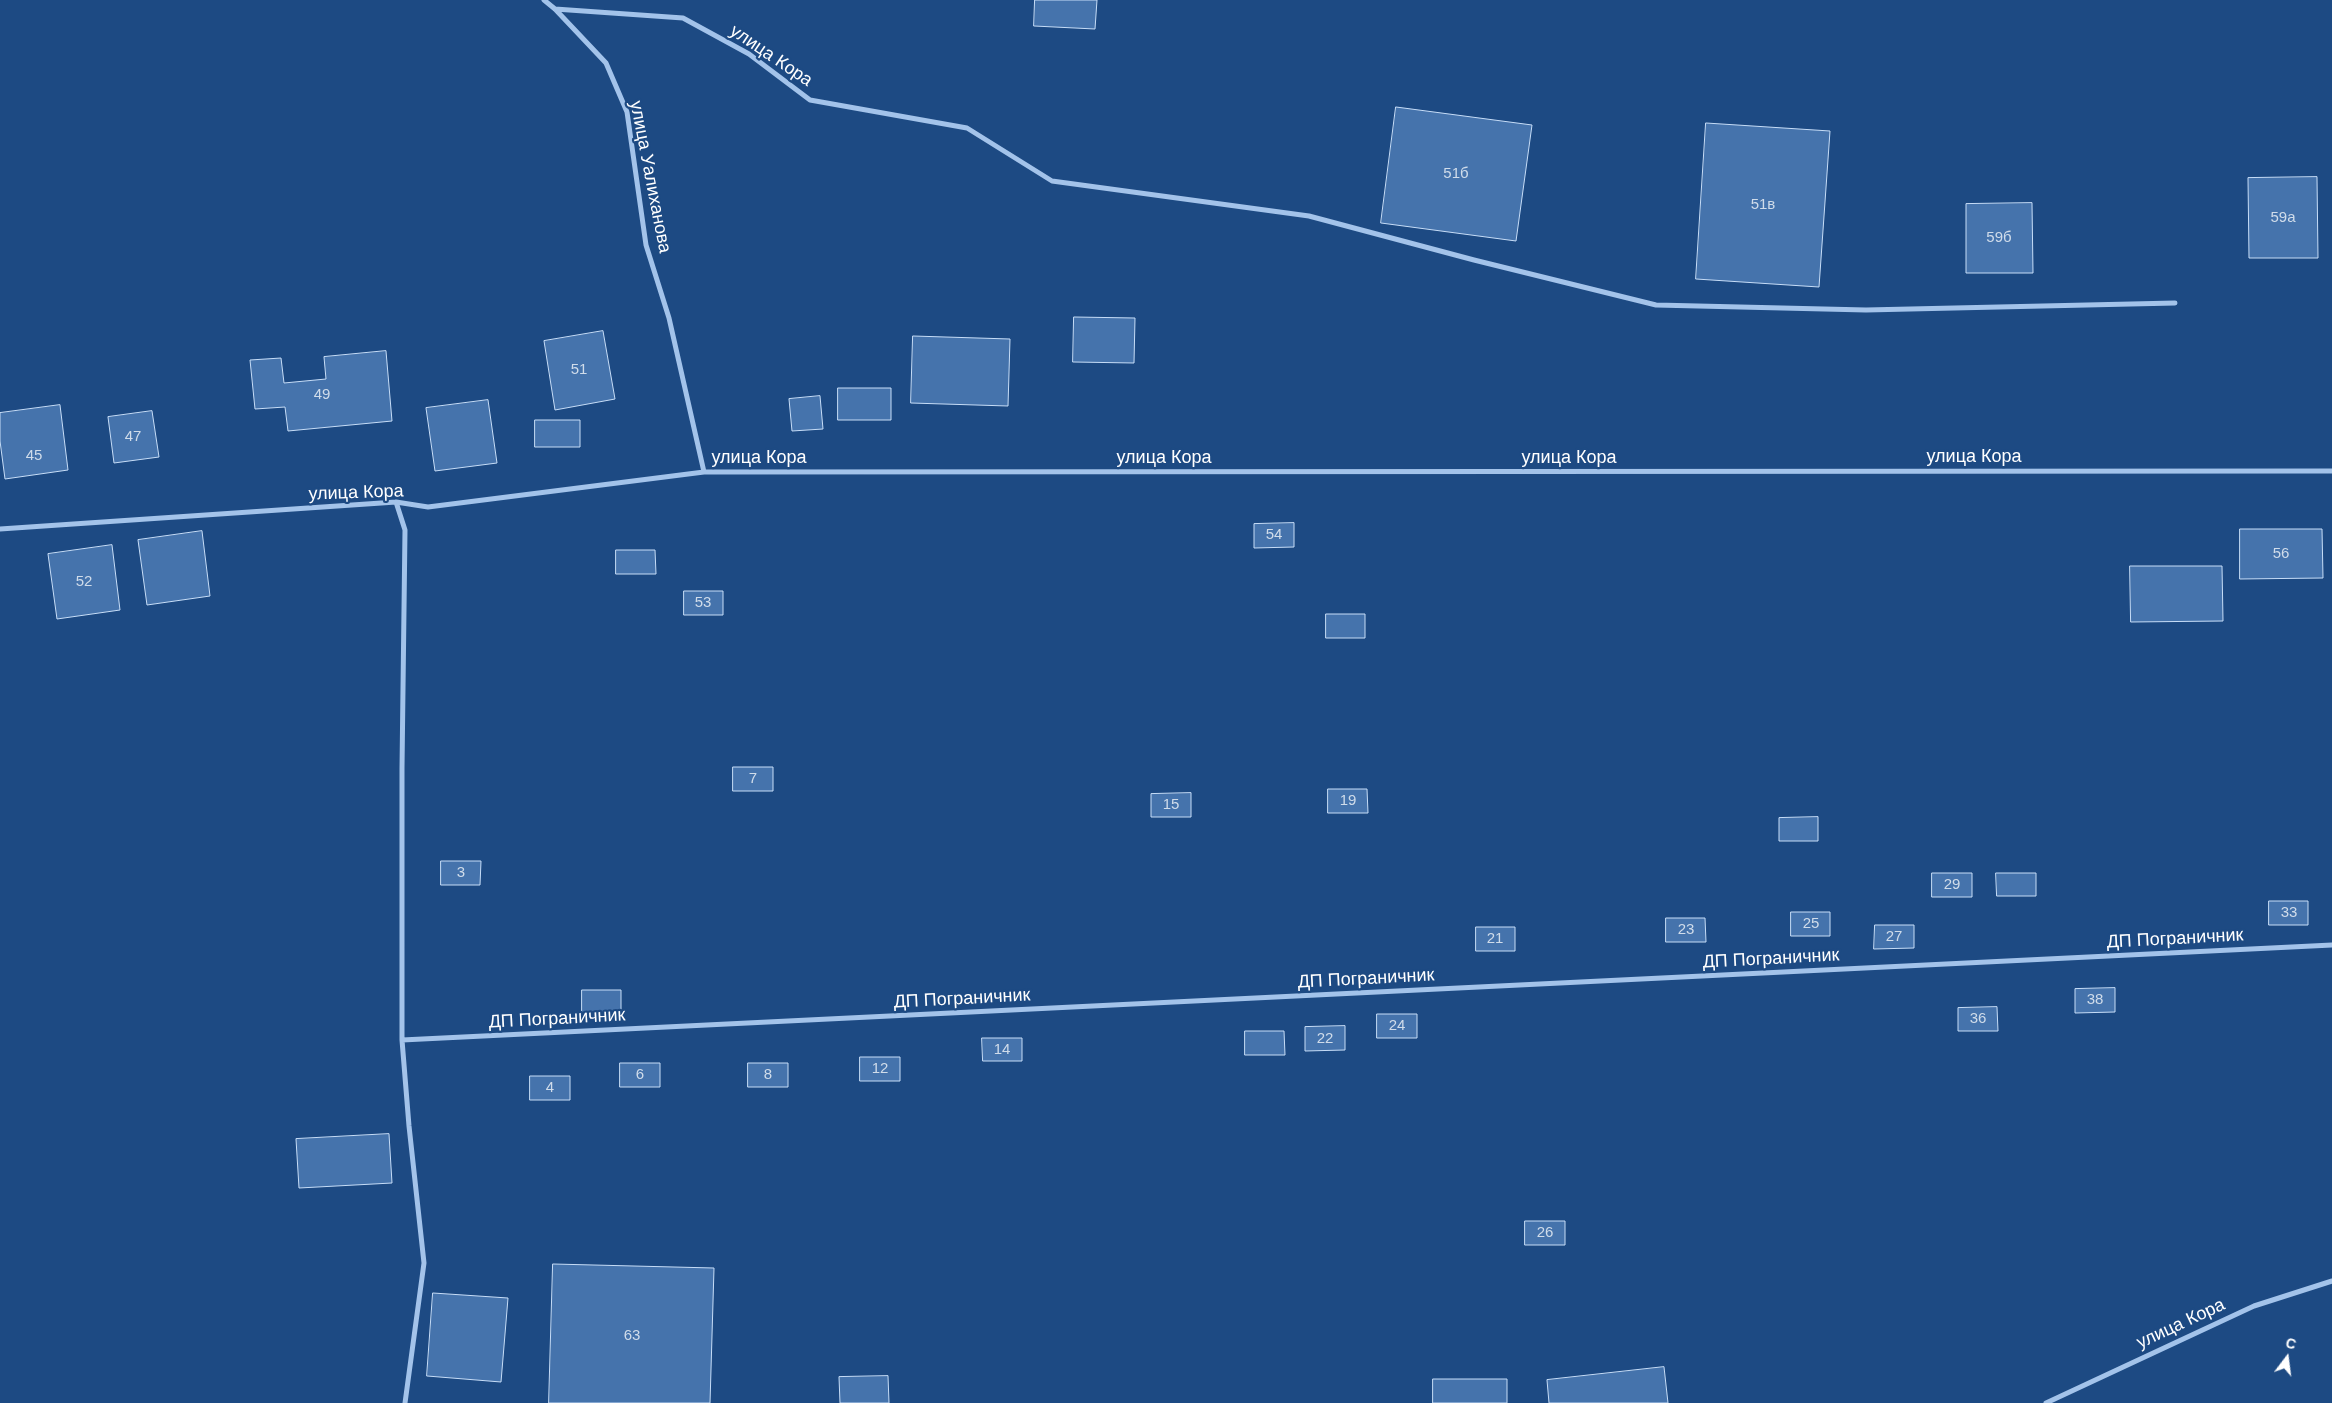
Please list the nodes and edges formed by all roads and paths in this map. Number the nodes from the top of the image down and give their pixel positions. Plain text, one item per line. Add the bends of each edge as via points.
1 (544, 0) edge
2 (555, 9) junction
3 (2175, 303) dead end
4 (2332, 470) edge
5 (704, 472) junction
6 (396, 502) junction
7 (0, 529) edge
8 (2332, 946) edge
9 (402, 1040) junction
10 (2332, 1281) edge
11 (405, 1403) edge
12 (2046, 1403) edge

1 - 2 street, улица Уалиханова
2 - 3 street, улица Кора via 682,18 749,54 810,100 967,128 1052,181 1309,216 1656,305 1866,310
2 - 5 street, улица Уалиханова via 606,63 627,112 646,245 669,318
4 - 5 street, улица Кора
5 - 6 street, улица Кора via 428,507
6 - 7 street, улица Кора
6 - 9 street via 405,530
8 - 9 street, ДП Пограничник
9 - 11 street via 424,1263
10 - 12 street, улица Кора via 2254,1306

